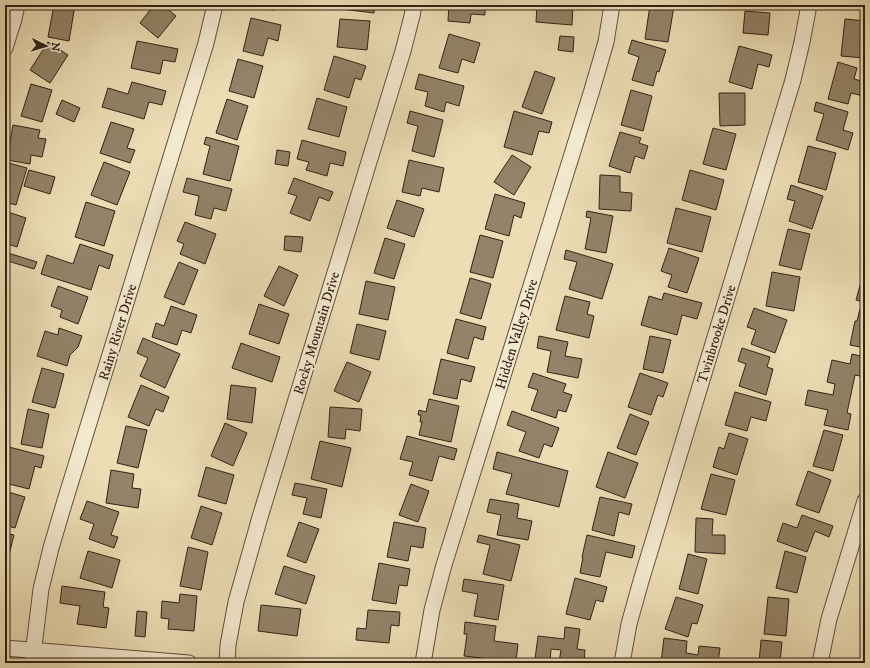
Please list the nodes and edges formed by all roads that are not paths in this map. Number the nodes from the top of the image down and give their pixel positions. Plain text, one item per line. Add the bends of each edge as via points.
1 (17, 5) edge
2 (215, 5) edge
3 (414, 5) edge
4 (612, 5) edge
5 (809, 5) edge
6 (5, 48) edge
7 (865, 501) edge
8 (863, 516) edge
9 (5, 648) edge
10 (33, 656) edge
11 (189, 663) edge
12 (227, 663) edge
13 (423, 663) edge
14 (622, 663) edge
15 (820, 663) edge

1 - 6 street
2 - 10 street, Rainy River Drive via 206,43 51,548 41,589
3 - 12 street, Rocky Mountain Drive via 403,51 260,517 236,602
4 - 13 street, Hidden Valley Drive via 606,42 592,90 444,565 432,610
5 - 14 street, Twinbrooke Drive via 793,80 641,581
7 - 8 street
8 - 15 street via 830,619
9 - 10 street
10 - 11 street

